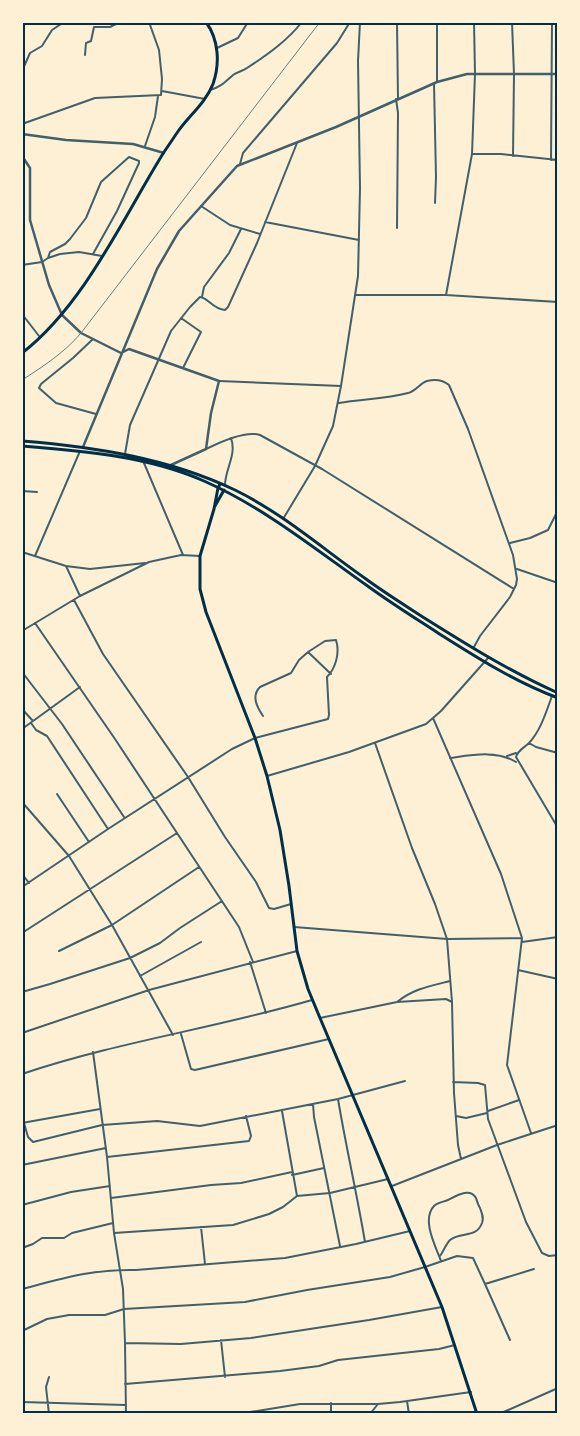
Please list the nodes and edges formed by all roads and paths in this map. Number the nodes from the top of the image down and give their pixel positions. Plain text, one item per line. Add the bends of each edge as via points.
1 (64, 22) edge
2 (120, 22) edge
3 (149, 22) edge
4 (206, 22) edge
5 (248, 22) edge
6 (302, 22) edge
7 (350, 22) edge
8 (360, 22) edge
9 (398, 22) edge
10 (437, 22) edge
11 (474, 22) edge
12 (512, 22) edge
13 (552, 22) edge
14 (217, 48) junction
15 (85, 55) dead end
16 (22, 71) edge
17 (475, 74) junction
18 (514, 74) junction
19 (553, 74) junction
20 (558, 74) edge
21 (436, 82) junction
22 (210, 90) junction
23 (162, 91) junction
24 (158, 96) junction
25 (205, 99) junction
26 (397, 99) junction
27 (359, 116) junction
28 (22, 124) edge
29 (22, 134) edge
30 (297, 143) junction
31 (145, 147) junction
32 (164, 153) junction
33 (472, 154) junction
34 (22, 156) edge
35 (513, 156) junction
36 (551, 160) junction
37 (558, 160) edge
38 (240, 164) junction
39 (434, 203) dead end
40 (201, 206) junction
41 (265, 222) junction
42 (398, 228) dead end
43 (241, 229) junction
44 (260, 234) junction
45 (359, 240) junction
46 (93, 254) junction
47 (102, 256) junction
48 (48, 258) junction
49 (42, 262) junction
50 (22, 265) edge
51 (355, 295) junction
52 (446, 295) junction
53 (202, 296) junction
54 (558, 302) edge
55 (22, 314) edge
56 (62, 315) junction
57 (181, 318) junction
58 (40, 337) junction
59 (94, 339) junction
60 (22, 353) edge
61 (121, 353) junction
62 (159, 359) junction
63 (183, 368) junction
64 (220, 381) junction
65 (342, 386) junction
66 (339, 403) junction
67 (96, 414) junction
68 (231, 438) junction
69 (22, 441) edge
70 (22, 446) edge
71 (83, 447) junction
72 (206, 449) junction
73 (80, 451) junction
74 (125, 454) junction
75 (144, 463) junction
76 (170, 466) junction
77 (315, 466) junction
78 (225, 480) junction
79 (220, 484) junction
80 (225, 486) junction
81 (218, 488) junction
82 (224, 490) junction
83 (22, 491) edge
84 (37, 492) dead end
85 (214, 509) junction
86 (558, 510) edge
87 (283, 519) junction
88 (509, 543) junction
89 (22, 552) edge
90 (183, 555) junction
91 (35, 556) junction
92 (200, 556) junction
93 (149, 562) junction
94 (66, 566) junction
95 (516, 569) junction
96 (558, 583) edge
97 (514, 589) junction
98 (80, 596) junction
99 (74, 600) junction
100 (35, 622) junction
101 (22, 631) edge
102 (473, 648) junction
103 (308, 652) junction
104 (488, 658) junction
105 (486, 662) junction
106 (22, 672) edge
107 (330, 674) junction
108 (80, 687) junction
109 (558, 693) edge
110 (552, 696) junction
111 (558, 698) edge
112 (50, 708) junction
113 (22, 709) edge
114 (263, 716) dead end
115 (433, 718) junction
116 (32, 722) junction
117 (22, 730) edge
118 (255, 738) junction
119 (375, 742) junction
120 (529, 743) junction
121 (517, 753) junction
122 (558, 753) edge
123 (507, 756) junction
124 (450, 758) junction
125 (518, 764) junction
126 (267, 776) junction
127 (188, 777) junction
128 (57, 794) dead end
129 (154, 799) junction
130 (22, 802) edge
131 (125, 818) junction
132 (558, 828) edge
133 (108, 829) junction
134 (177, 833) junction
135 (89, 842) junction
136 (69, 856) junction
137 (199, 867) junction
138 (22, 874) edge
139 (29, 883) junction
140 (22, 887) edge
141 (90, 890) junction
142 (222, 901) junction
143 (291, 904) junction
144 (112, 925) junction
145 (293, 927) junction
146 (22, 933) edge
147 (558, 937) edge
148 (522, 938) junction
149 (447, 939) junction
150 (201, 942) dead end
151 (522, 942) junction
152 (59, 951) dead end
153 (297, 951) junction
154 (130, 958) junction
155 (252, 962) junction
156 (518, 970) junction
157 (140, 976) junction
158 (558, 979) edge
159 (450, 981) junction
160 (149, 990) junction
161 (22, 992) edge
162 (312, 1000) junction
163 (397, 1002) junction
164 (452, 1002) junction
165 (266, 1013) junction
166 (320, 1018) junction
167 (22, 1033) edge
168 (181, 1034) junction
169 (174, 1035) junction
170 (329, 1039) junction
171 (93, 1052) junction
172 (22, 1074) edge
173 (404, 1081) dead end
174 (454, 1082) junction
175 (353, 1095) junction
176 (338, 1099) junction
177 (519, 1100) junction
178 (314, 1104) junction
179 (100, 1109) junction
180 (282, 1111) junction
181 (487, 1112) junction
182 (246, 1116) junction
183 (456, 1116) junction
184 (23, 1123) edge
185 (102, 1125) junction
186 (558, 1125) edge
187 (531, 1133) junction
188 (497, 1145) junction
189 (106, 1148) junction
190 (107, 1157) junction
191 (461, 1159) junction
192 (22, 1165) edge
193 (324, 1168) junction
194 (292, 1173) junction
195 (389, 1179) junction
196 (110, 1186) junction
197 (356, 1186) junction
198 (392, 1186) junction
199 (330, 1193) junction
200 (297, 1196) junction
201 (111, 1198) junction
202 (22, 1206) edge
203 (113, 1223) junction
204 (201, 1227) junction
205 (410, 1231) junction
206 (114, 1232) junction
207 (365, 1242) junction
208 (340, 1247) junction
209 (22, 1248) edge
210 (558, 1255) edge
211 (440, 1256) junction
212 (441, 1261) junction
213 (205, 1265) junction
214 (425, 1267) junction
215 (120, 1269) junction
216 (534, 1269) dead end
217 (484, 1284) junction
218 (22, 1289) edge
219 (442, 1307) junction
220 (124, 1309) junction
221 (22, 1331) edge
222 (221, 1340) junction
223 (510, 1340) dead end
224 (125, 1344) junction
225 (455, 1346) junction
226 (49, 1377) dead end
227 (225, 1377) junction
228 (125, 1384) junction
229 (558, 1388) edge
230 (471, 1392) junction
231 (407, 1401) junction
232 (22, 1402) edge
233 (48, 1403) junction
234 (331, 1403) junction
235 (378, 1404) junction
236 (125, 1405) junction
237 (48, 1414) edge
238 (126, 1414) edge
239 (238, 1414) edge
240 (330, 1414) edge
241 (370, 1414) edge
242 (409, 1414) edge
243 (477, 1414) edge
244 (499, 1414) edge

1 - 16 street via 52,30 42,46 30,53
2 - 15 street via 110,27 94,27 91,41 86,43
3 - 23 street via 159,50
4 - 14 main road
5 - 14 street via 238,38
6 - 22 street via 265,56 234,74 222,86
7 - 38 street via 337,43 243,153
8 - 27 street
9 - 26 street
10 - 21 street
11 - 17 street
12 - 18 street
13 - 19 street
14 - 22 main road via 217,66
17 - 18 street
17 - 21 street
17 - 33 street
18 - 19 street
18 - 35 street
19 - 20 street
19 - 36 street
21 - 26 street
21 - 39 street
22 - 25 main road
23 - 24 street
23 - 25 street
24 - 28 street via 95,98
24 - 31 street via 155,118
25 - 32 main road
26 - 27 street
26 - 42 street
27 - 30 street
27 - 45 street
29 - 31 street
30 - 38 street
30 - 41 street
31 - 32 street
32 - 47 main road
33 - 35 street
33 - 52 street
34 - 49 street via 30,168 29,214
35 - 36 street
36 - 37 street
38 - 40 street
40 - 43 street
40 - 61 street via 180,231 157,269
41 - 44 street
41 - 45 street
43 - 44 street
43 - 53 street via 229,253 204,286
44 - 53 street via 227,309 216,308
45 - 51 street
46 - 47 street
46 - 48 street via 79,252
46 - 48 street via 139,163 135,158 129,157 101,182 86,218 70,239 50,252
47 - 56 main road
48 - 49 street
49 - 50 street
49 - 56 street
51 - 52 street
51 - 65 street
52 - 54 street
53 - 57 street
55 - 58 street
56 - 58 main road
56 - 59 street
57 - 62 street
57 - 63 street via 201,332
58 - 60 main road
59 - 61 street
59 - 67 street via 39,388 56,403
61 - 62 street via 129,349
61 - 67 street
62 - 63 street
62 - 74 street via 130,425
63 - 64 street
64 - 65 street
64 - 72 street
65 - 66 street
66 - 77 street via 333,426
66 - 88 street via 382,399 411,392 427,381 444,381 449,385
67 - 71 street
68 - 72 street
68 - 77 street via 257,434
68 - 78 street via 232,456
69 - 71 main road
70 - 73 main road
71 - 74 main road
72 - 76 street
73 - 75 main road
73 - 91 street
74 - 76 main road
75 - 81 main road
75 - 90 street
76 - 79 main road
77 - 87 street
77 - 97 street
78 - 79 street
78 - 80 street
79 - 80 main road
79 - 81 main road
80 - 82 main road
80 - 87 main road
81 - 82 main road
81 - 85 main road
82 - 85 main road
82 - 105 main road via 276,521 370,588
83 - 84 street
85 - 92 main road
86 - 88 street via 548,530
87 - 102 main road via 367,580
88 - 95 street
89 - 91 street
90 - 92 street
90 - 93 street
91 - 94 street
92 - 118 main road via 200,589 206,612
93 - 94 street via 102,569
93 - 98 street
94 - 98 street
95 - 96 street
95 - 97 street via 518,580
97 - 102 street
98 - 99 street
99 - 100 street
99 - 127 street via 103,654
100 - 101 street
100 - 108 street
102 - 104 main road
103 - 107 street
103 - 107 street via 325,641 336,640 335,667
103 - 114 street via 291,673 257,691 256,701
104 - 105 street
104 - 109 main road
105 - 110 main road
105 - 115 street
106 - 112 street
107 - 118 street via 327,677 328,719
108 - 112 street
108 - 129 street
110 - 111 main road
110 - 120 street
112 - 116 street
112 - 131 street
113 - 116 street
115 - 119 street via 417,728
115 - 124 street
116 - 117 street
116 - 133 street via 36,730 47,736
118 - 126 main road
118 - 127 street
119 - 126 street
119 - 149 street
120 - 121 street
120 - 122 street
121 - 123 street
121 - 125 street
123 - 124 street
123 - 125 street
124 - 148 street via 501,874
125 - 132 street
126 - 143 main road via 280,830
127 - 129 street
127 - 143 street via 270,908
128 - 135 street
129 - 131 street
129 - 134 street
130 - 136 street
131 - 133 street
133 - 135 street
134 - 137 street
134 - 141 street
135 - 136 street
136 - 139 street
136 - 141 street
137 - 142 street
137 - 144 street
138 - 139 street
139 - 140 street
141 - 144 street
141 - 146 street
142 - 154 street via 160,943
142 - 155 street via 239,927
143 - 145 main road
144 - 152 street
144 - 154 street
145 - 149 street
145 - 153 main road
147 - 151 street
148 - 149 street
148 - 151 street
149 - 159 street
150 - 157 street
151 - 156 street
153 - 155 street
153 - 162 main road
154 - 157 street
154 - 161 street
155 - 160 street
155 - 165 street
156 - 158 street
156 - 177 street via 507,1065
157 - 160 street
159 - 163 street via 419,988
159 - 164 street
160 - 167 street
160 - 169 street
162 - 165 street
162 - 166 main road
163 - 164 street via 446,999
163 - 166 street
164 - 174 street
165 - 168 street
166 - 170 main road
168 - 169 street
168 - 170 street via 195,1070
169 - 171 street
170 - 175 main road
171 - 172 street
171 - 179 street
173 - 175 street
174 - 181 street via 484,1084
174 - 183 street
175 - 176 street
175 - 195 main road
176 - 178 street
176 - 197 street
177 - 181 street
177 - 187 street
178 - 180 street
178 - 193 street
179 - 184 street
179 - 185 street
180 - 182 street
180 - 194 street
181 - 183 street via 466,1118
181 - 188 street
182 - 185 street via 200,1126 157,1121
182 - 190 street via 251,1136 249,1141
183 - 191 street
184 - 185 street via 33,1142
185 - 189 street
186 - 187 street
187 - 188 street
188 - 191 street
188 - 210 street via 541,1252 549,1256
189 - 190 street
189 - 192 street
190 - 196 street
191 - 198 street
193 - 194 street
193 - 199 street
194 - 200 street
194 - 201 street via 241,1183
195 - 197 street
195 - 198 main road
196 - 201 street
196 - 202 street via 72,1192
197 - 199 street
197 - 207 street
198 - 205 main road
199 - 200 street
199 - 208 street
200 - 204 street via 269,1214 233,1225
201 - 203 street
203 - 206 street
203 - 209 street via 64,1238 42,1238
204 - 206 street
204 - 213 street
205 - 207 street
205 - 214 main road
206 - 215 street
207 - 208 street
208 - 213 street via 285,1258
211 - 211 street via 451,1240 472,1234 481,1226 483,1215 471,1194 462,1193 433,1208 429,1226
211 - 212 street
212 - 214 street
212 - 217 street via 471,1256
213 - 215 street
214 - 219 main road
214 - 220 street via 390,1277 245,1302
215 - 218 street via 75,1274
215 - 220 street
216 - 217 street
217 - 223 street
219 - 222 street
219 - 225 main road
220 - 221 street via 105,1314 53,1318
220 - 224 street
222 - 224 street
222 - 227 street
224 - 228 street
225 - 227 street
225 - 230 main road
226 - 233 street via 46,1387
227 - 228 street
228 - 236 street
229 - 244 street
230 - 231 street
230 - 243 main road
231 - 235 street
231 - 242 street
232 - 233 street
233 - 236 street
233 - 237 street
234 - 235 street
234 - 239 street via 300,1404
234 - 240 street
235 - 241 street
236 - 238 street

